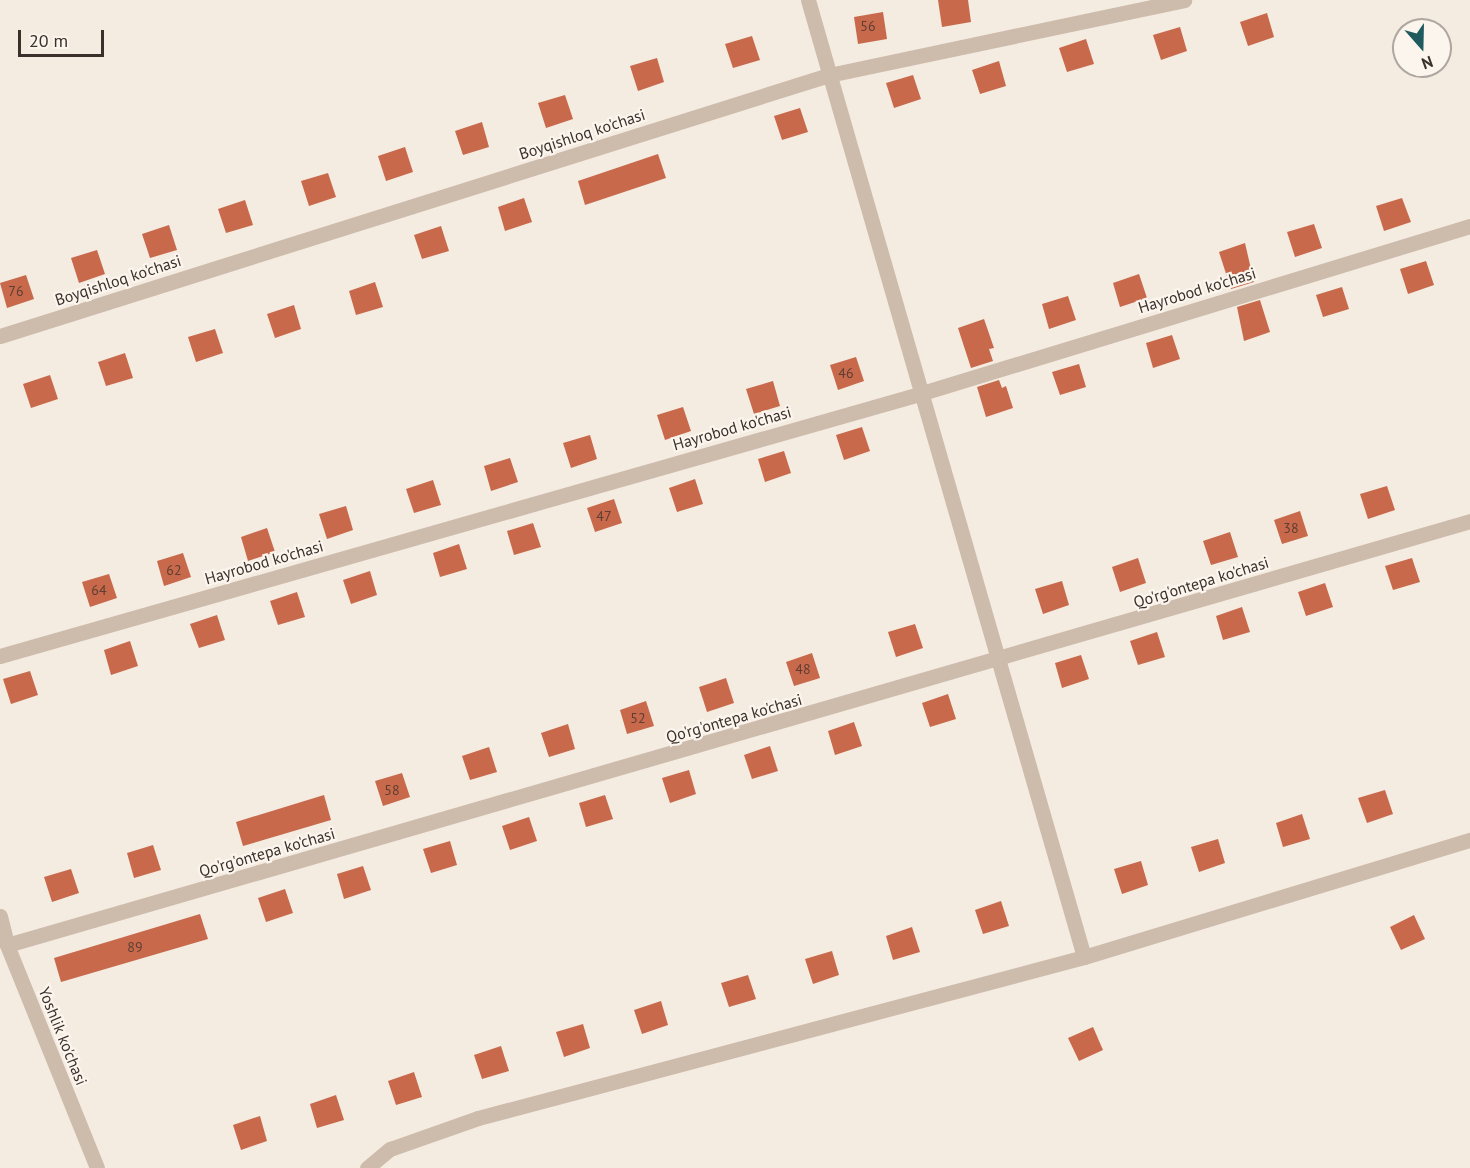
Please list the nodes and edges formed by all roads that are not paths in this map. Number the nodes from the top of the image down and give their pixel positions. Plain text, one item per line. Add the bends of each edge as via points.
1 (808, 0) edge
2 (1184, 0) edge
3 (829, 75) junction
4 (1470, 226) edge
5 (0, 336) edge
6 (919, 394) junction
7 (1470, 521) edge
8 (0, 656) edge
9 (999, 661) junction
10 (1470, 840) edge
11 (0, 916) edge
12 (7, 945) junction
13 (1084, 957) junction
14 (97, 1168) edge
15 (367, 1168) edge

1 - 3 street
2 - 3 street, Boyqishloq ko'chasi
3 - 5 street, Boyqishloq ko'chasi
3 - 6 street
4 - 6 street, Hayrobod ko'chasi
6 - 8 street, Hayrobod ko'chasi
6 - 9 street
7 - 9 street, Qo'rg'ontepa ko'chasi
9 - 12 street, Qo'rg'ontepa ko'chasi
9 - 13 street
10 - 13 street
11 - 12 street, Yoshlik ko'chasi
12 - 14 street, Yoshlik ko'chasi
13 - 15 street via 478,1118 390,1149

